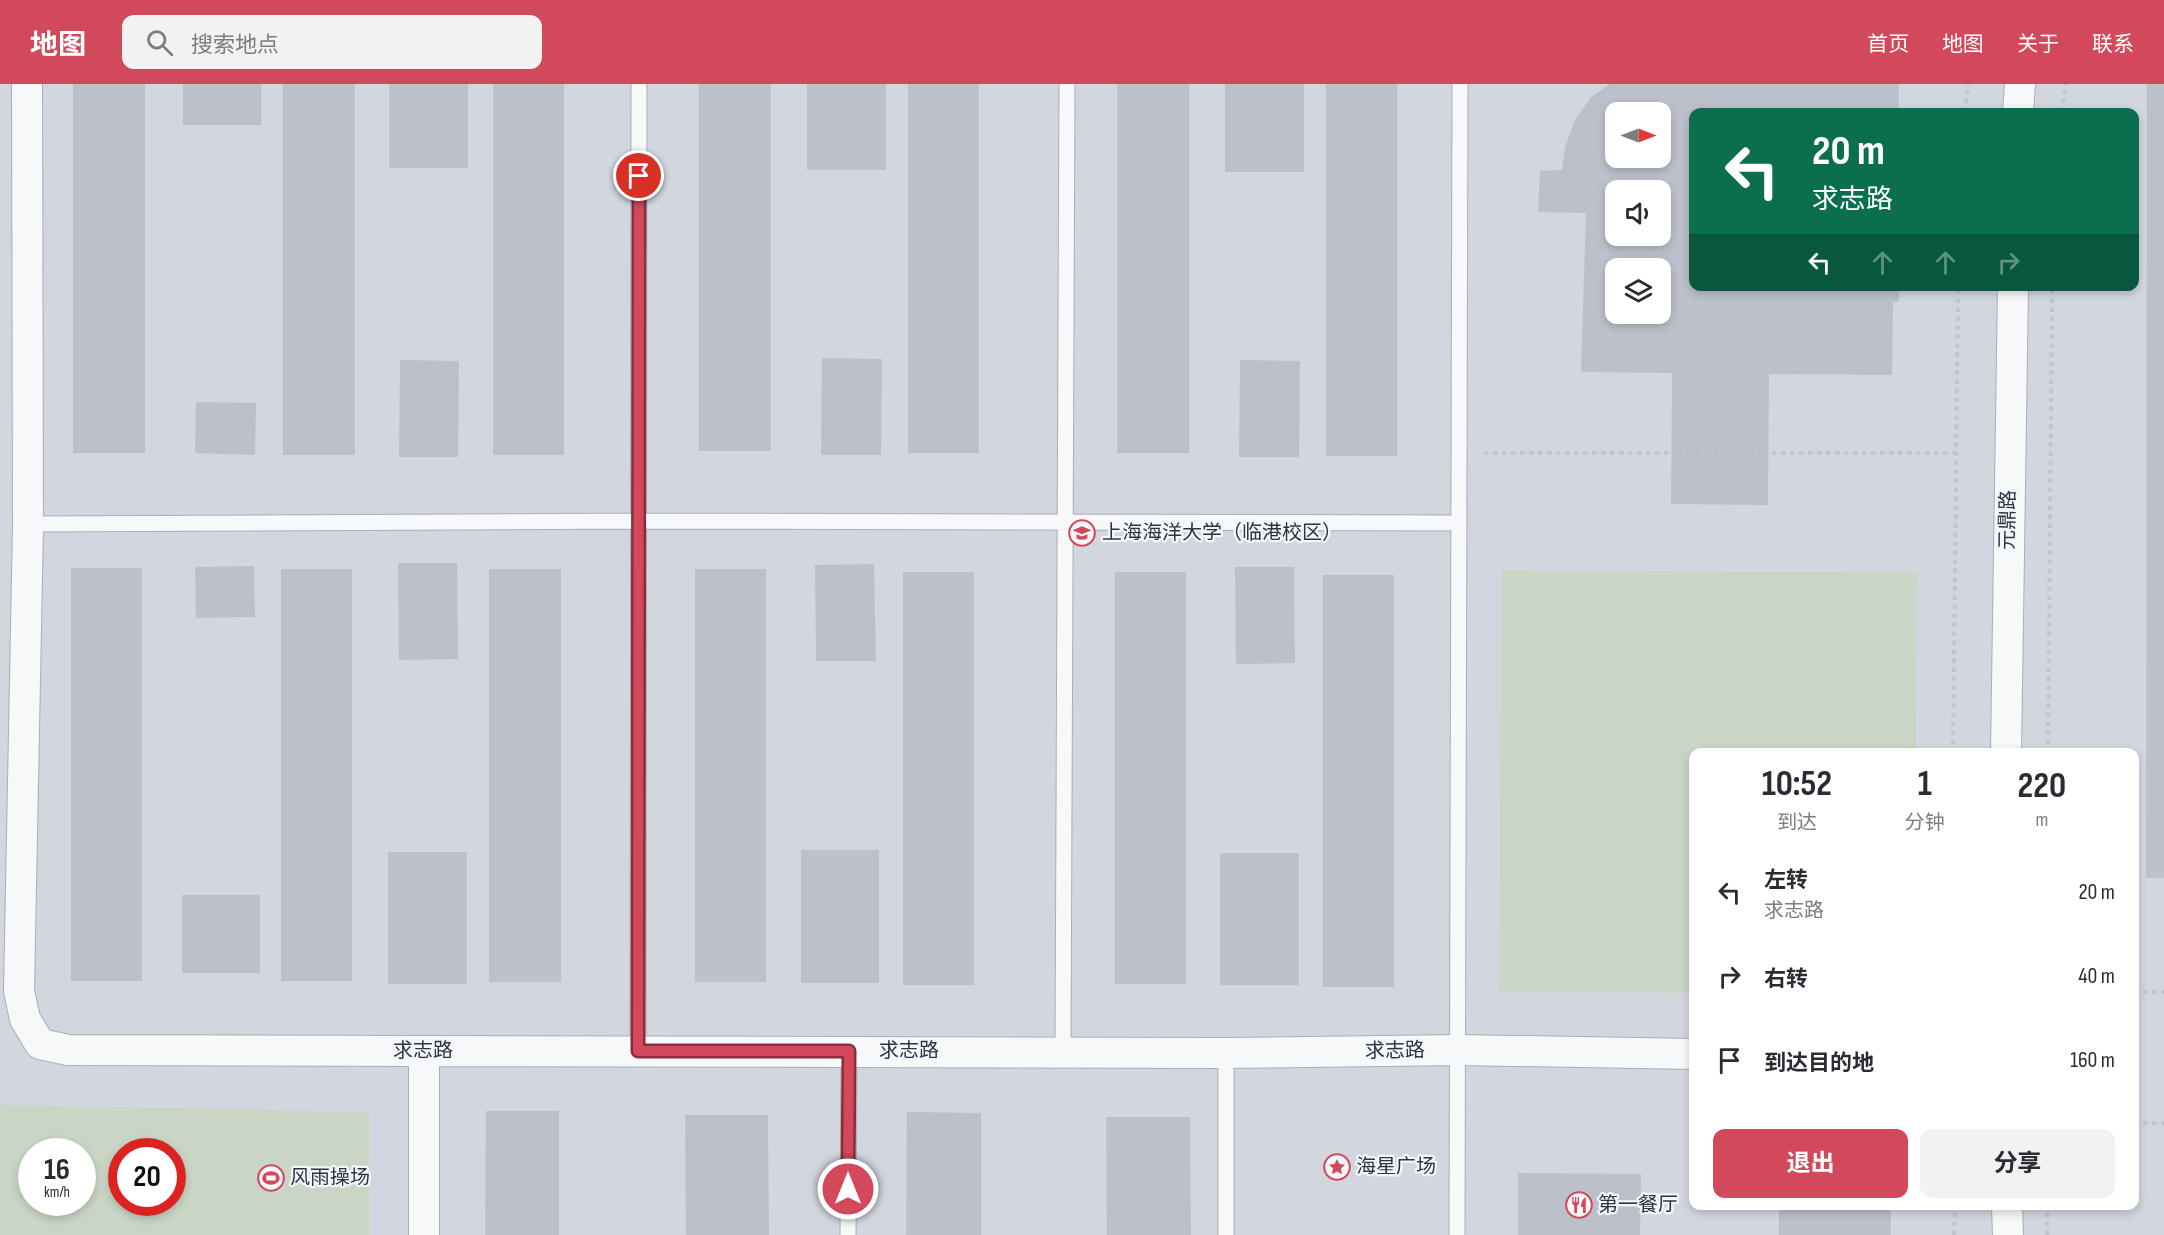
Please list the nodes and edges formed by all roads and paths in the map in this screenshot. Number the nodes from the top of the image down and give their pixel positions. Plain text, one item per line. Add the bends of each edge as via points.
1 (27, 84) edge
2 (639, 84) edge
3 (1067, 84) edge
4 (1460, 84) edge
5 (1968, 84) edge
6 (2020, 84) edge
7 (2066, 84) edge
8 (1965, 108) edge
9 (2018, 108) edge
10 (2063, 108) edge
11 (1958, 291) edge
12 (2013, 291) edge
13 (2052, 291) edge
14 (1459, 453) junction
15 (1955, 453) junction
16 (637, 521) junction
17 (1066, 521) junction
18 (1458, 523) junction
19 (28, 524) junction
20 (1953, 748) edge
21 (2006, 748) edge
22 (2048, 748) edge
23 (2139, 992) edge
24 (2164, 992) edge
25 (1458, 1050) junction
26 (638, 1051) junction
27 (849, 1051) junction
28 (1063, 1051) junction
29 (424, 1052) junction
30 (1226, 1053) junction
31 (1689, 1054) edge
32 (2139, 1123) edge
33 (2164, 1123) edge
34 (1955, 1210) edge
35 (2007, 1210) edge
36 (2047, 1210) edge
37 (424, 1235) edge
38 (848, 1235) edge
39 (1226, 1235) edge
40 (1457, 1235) edge
41 (1954, 1235) edge
42 (2008, 1235) edge
43 (2047, 1235) edge

1 - 19 street, 求志路
2 - 16 lane
3 - 17 lane
4 - 14 lane
5 - 8 path
6 - 9 street
7 - 10 path
11 - 15 path
12 - 21 street, 元鼎路
13 - 22 path
14 - 15 path
14 - 18 lane
15 - 20 path
16 - 17 lane
16 - 19 lane
16 - 26 lane
17 - 18 lane
17 - 28 lane
18 - 25 lane
19 - 29 street, 求志路 via 19,991 25,1019 40,1044 68,1050
23 - 24 path
25 - 30 street, 求志路
25 - 31 street, 求志路
25 - 40 lane
26 - 27 street, 求志路
26 - 29 street, 求志路
27 - 28 street, 求志路
27 - 38 lane
28 - 30 street, 求志路
29 - 37 street
30 - 39 lane
32 - 33 path
34 - 41 path
35 - 42 street
36 - 43 path

